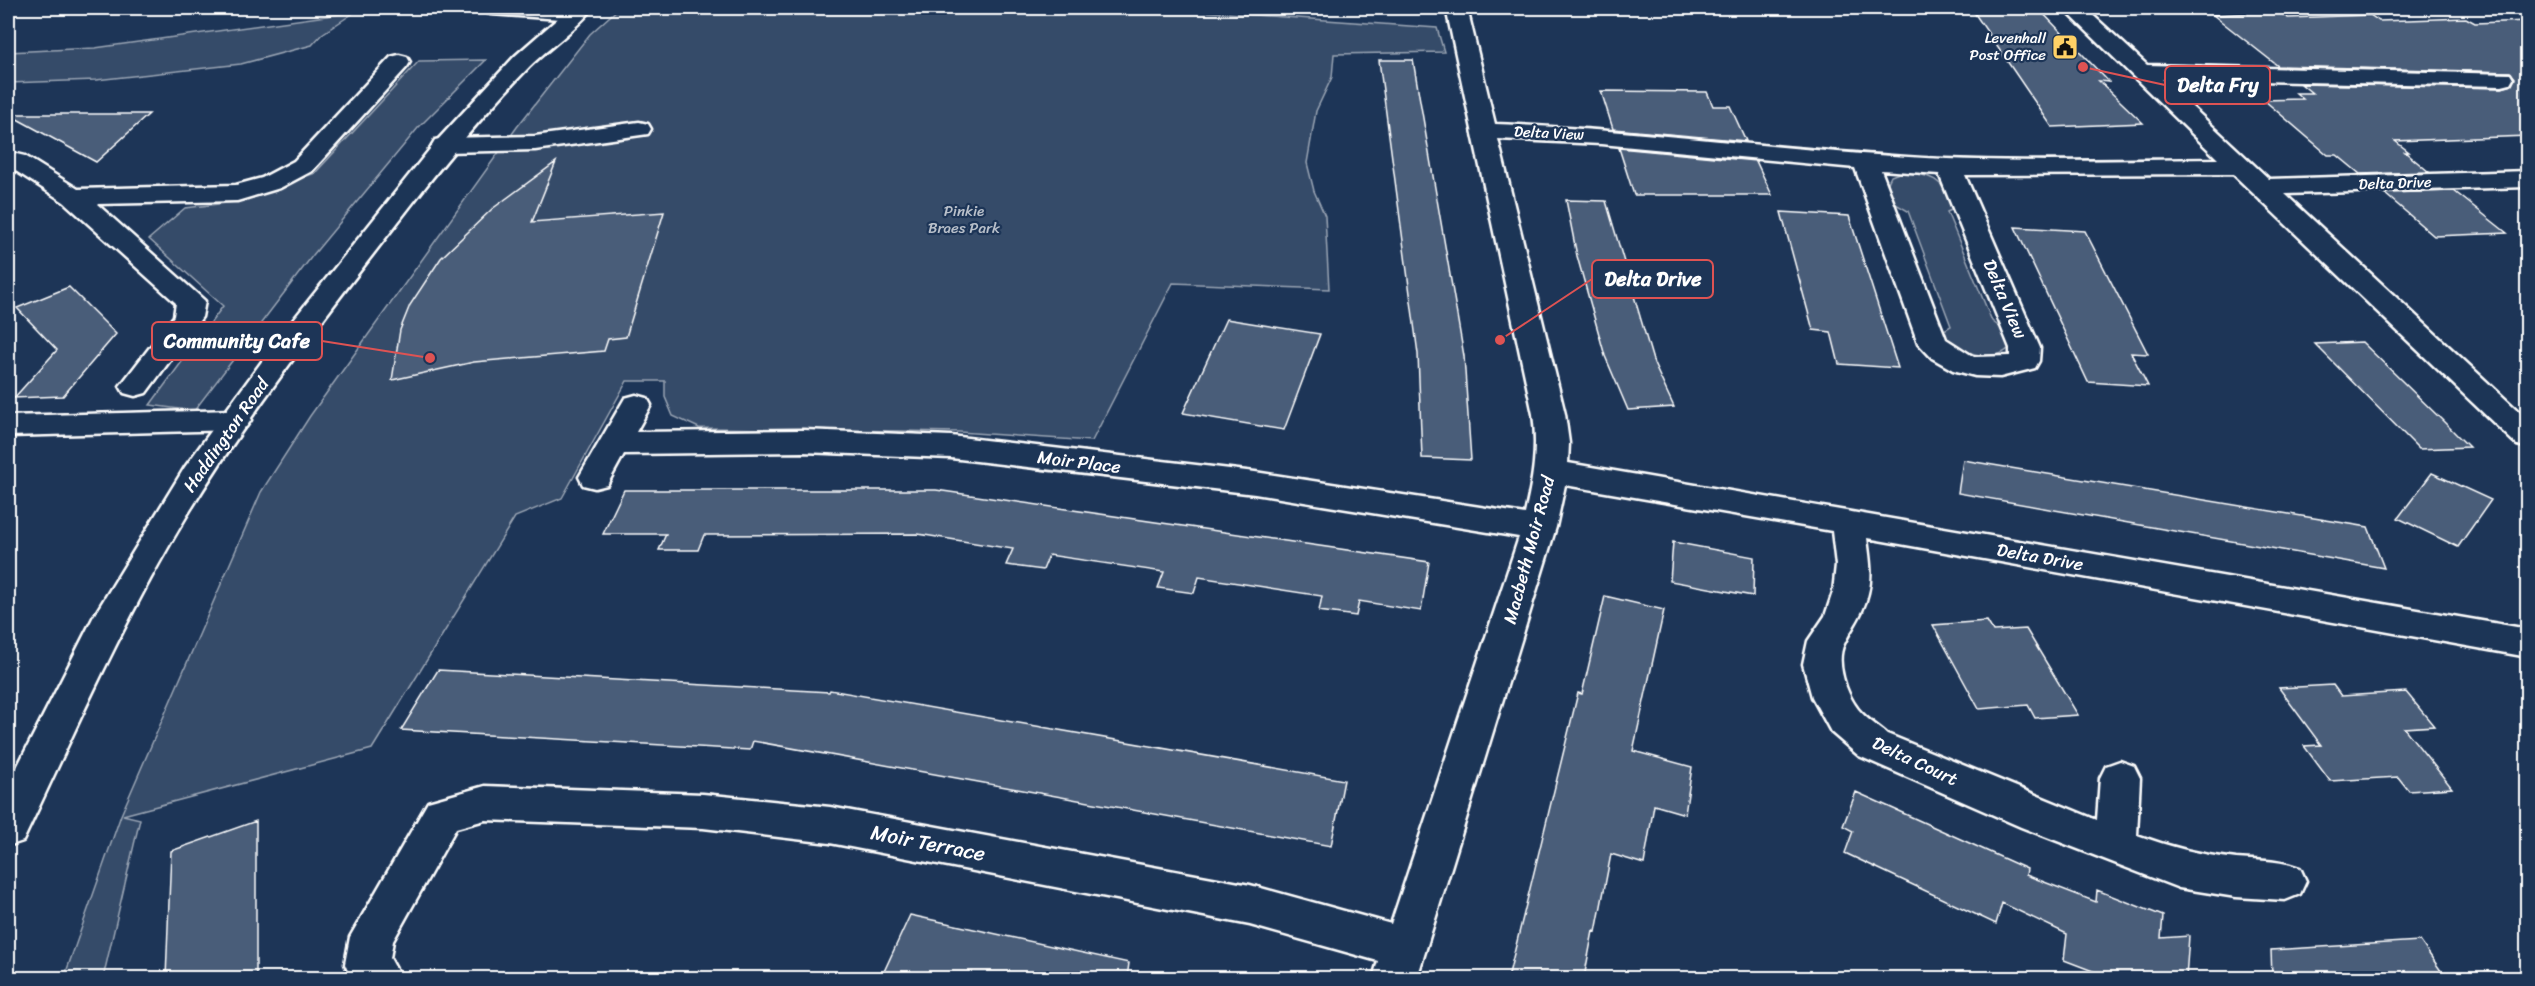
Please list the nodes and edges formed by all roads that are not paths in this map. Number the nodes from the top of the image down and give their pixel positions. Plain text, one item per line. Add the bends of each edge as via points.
1 (491, 8) edge
2 (1456, 8) edge
3 (2073, 8) edge
4 (578, 11) edge
5 (399, 62) dead end
6 (2140, 72) junction
7 (2502, 79) dead end
8 (639, 129) dead end
9 (1484, 131) junction
10 (444, 145) junction
11 (8, 159) edge
12 (1865, 162) junction
13 (2240, 166) junction
14 (1949, 167) junction
15 (2528, 179) edge
16 (2262, 187) junction
17 (170, 194) junction
18 (73, 197) junction
19 (117, 236) junction
20 (135, 386) dead end
21 (636, 405) dead end
22 (2528, 405) edge
23 (2495, 407) junction
24 (234, 420) junction
25 (8, 426) edge
26 (2528, 438) edge
27 (615, 443) junction
28 (1551, 473) junction
29 (596, 477) dead end
30 (1848, 523) junction
31 (1539, 527) junction
32 (2528, 643) edge
33 (2120, 778) dead end
34 (8, 828) edge
35 (2116, 847) junction
36 (2285, 881) dead end
37 (1400, 963) edge
38 (379, 978) edge

1 - 4 street
2 - 9 street, Macbeth Moir Road
3 - 6 street
4 - 10 street, Haddington Road via 514,69
5 - 17 street via 303,166 271,183 237,193
6 - 7 street
6 - 13 street
8 - 10 street via 535,143
9 - 12 street, Delta View via 1606,136
9 - 28 street, Macbeth Moir Road via 1549,414 1553,443
10 - 24 street, Haddington Road
11 - 18 street
12 - 14 street, Delta View
12 - 14 street, Delta View via 1933,343 1943,354 1961,363 1983,368 2009,367 2024,361 2025,348
13 - 14 street, Delta View via 2028,170
13 - 16 street
15 - 16 street, Delta Drive
16 - 23 street
17 - 18 street
17 - 19 street
18 - 19 street
19 - 20 street via 191,301 188,317
21 - 27 street
22 - 23 street
23 - 26 street
24 - 25 street
24 - 34 street, Haddington Road via 174,510 95,651
27 - 29 street
27 - 31 street, Moir Place via 803,441 951,447 1255,483
28 - 30 street, Delta Drive via 1581,475
28 - 31 street, Macbeth Moir Road
30 - 32 street, Delta Drive
30 - 35 street, Delta Court via 1853,565 1851,592 1841,621 1826,641 1822,664 1831,697 1845,721 1873,745
31 - 37 street, Macbeth Moir Road
33 - 35 street
35 - 36 street, Delta Court via 2179,868
37 - 38 street, Moir Terrace via 1250,905 830,825 703,811 485,803 442,814 372,937 367,964

